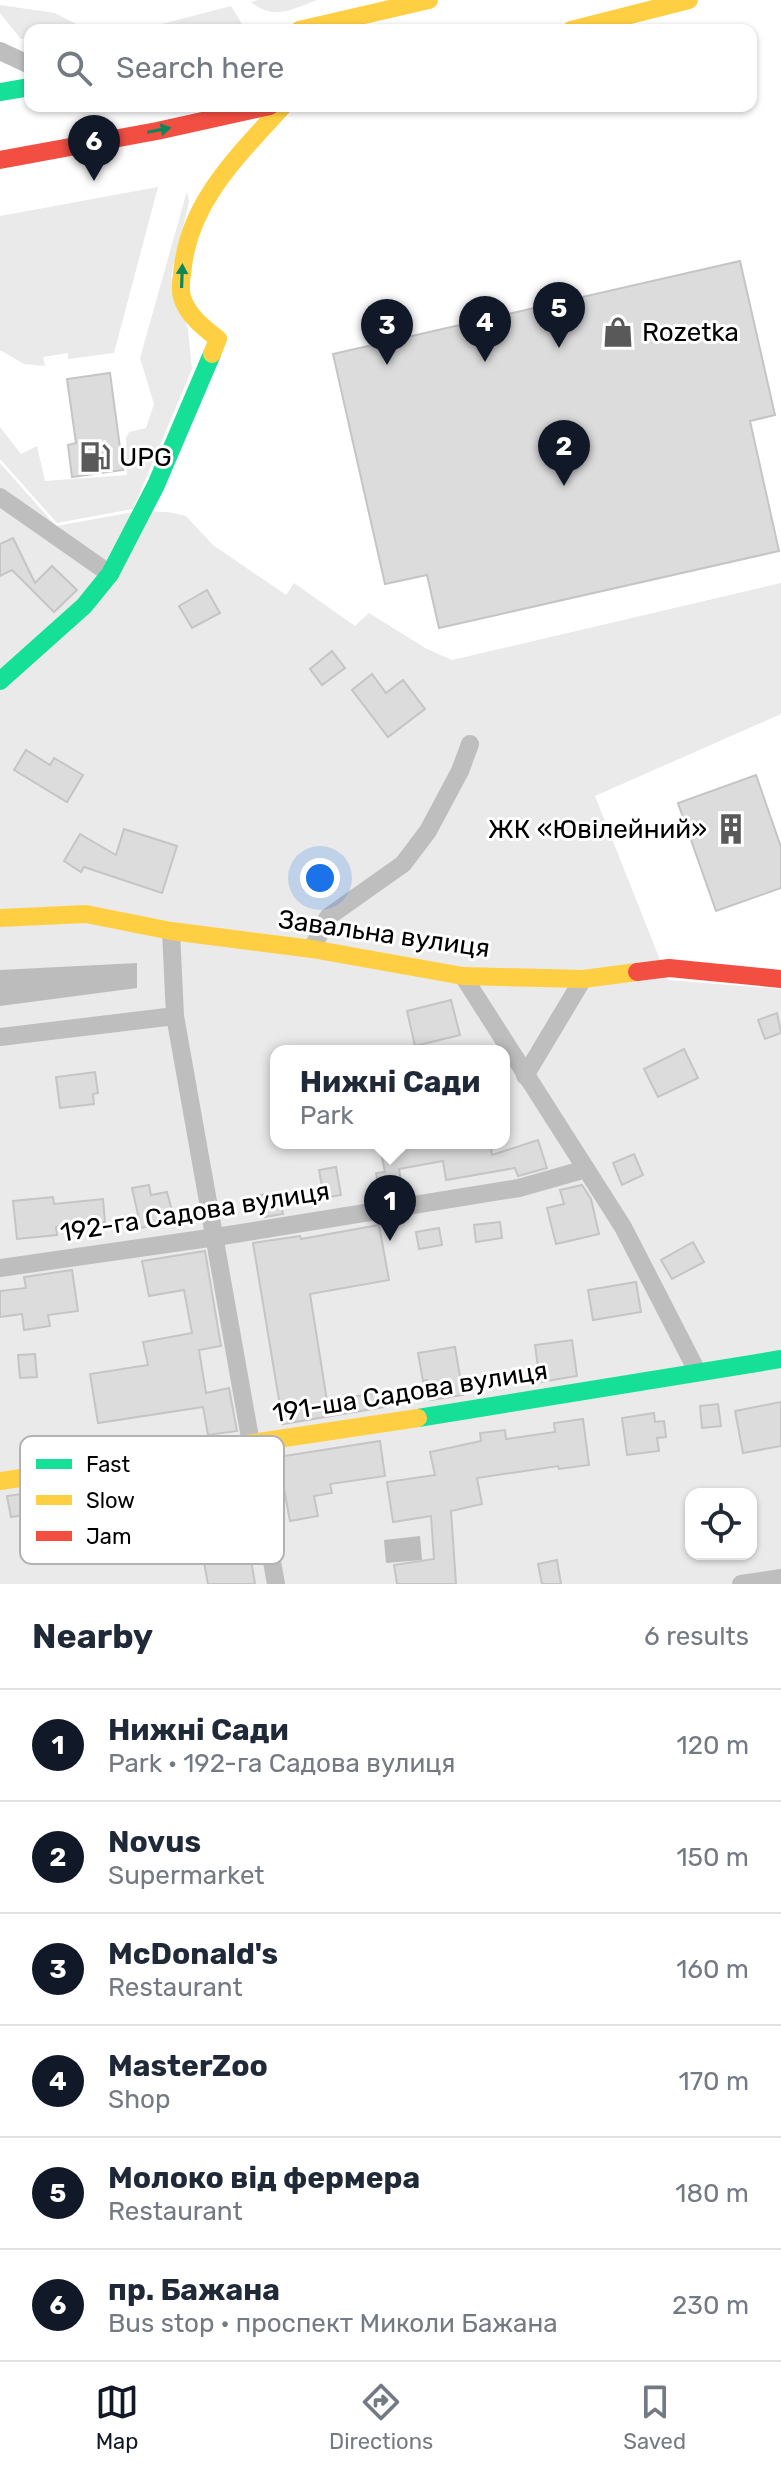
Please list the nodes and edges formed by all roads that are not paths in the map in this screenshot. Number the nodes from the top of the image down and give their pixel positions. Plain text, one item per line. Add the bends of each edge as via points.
1 (429, 0) edge
2 (689, 0) edge
3 (325, 24) edge
4 (595, 24) edge
5 (0, 51) edge
6 (24, 62) edge
7 (24, 88) edge
8 (0, 92) edge
9 (243, 112) edge
10 (278, 112) edge
11 (0, 160) edge
12 (0, 497) edge
13 (110, 574) junction
14 (0, 681) edge
15 (470, 744) dead end
16 (0, 918) edge
17 (171, 931) junction
18 (312, 949) junction
19 (463, 976) junction
20 (583, 979) junction
21 (781, 979) edge
22 (175, 1016) junction
23 (0, 1037) edge
24 (506, 1045) edge
25 (510, 1052) edge
26 (525, 1076) junction
27 (586, 1169) junction
28 (216, 1237) junction
29 (0, 1268) edge
30 (781, 1359) edge
31 (697, 1371) junction
32 (250, 1436) edge
33 (284, 1440) edge
34 (20, 1478) edge
35 (0, 1481) edge
36 (273, 1564) edge
37 (781, 1578) edge
38 (276, 1584) edge
39 (741, 1584) edge

1 - 3 main road
2 - 4 main road
5 - 6 street
7 - 8 main road
11 -> 9 main road
13 -> 10 main road via 156,485 218,339 195,321 181,296 191,223 209,190
12 - 13 street
13 - 14 main road via 84,606
15 - 18 street via 428,831 403,864 328,917
16 - 17 main road, Завальна вулиця via 86,914
17 - 18 main road, Завальна вулиця
17 - 22 street
18 - 19 main road, Завальна вулиця
19 - 20 main road, Завальна вулиця
19 - 24 street
20 - 21 main road, Завальна вулиця via 669,968
20 - 26 street
22 - 23 street
22 - 28 street
25 - 26 street
26 - 27 street
27 - 28 street, 192-га Садова вулиця via 519,1188
27 - 31 street via 623,1227
28 - 29 street, 192-га Садова вулиця
28 - 32 street
30 - 31 main road, 191-ша Садова вулиця
31 - 33 main road, 191-ша Садова вулиця
34 - 35 main road, 191-ша Садова вулиця
36 - 38 street
37 - 39 street

